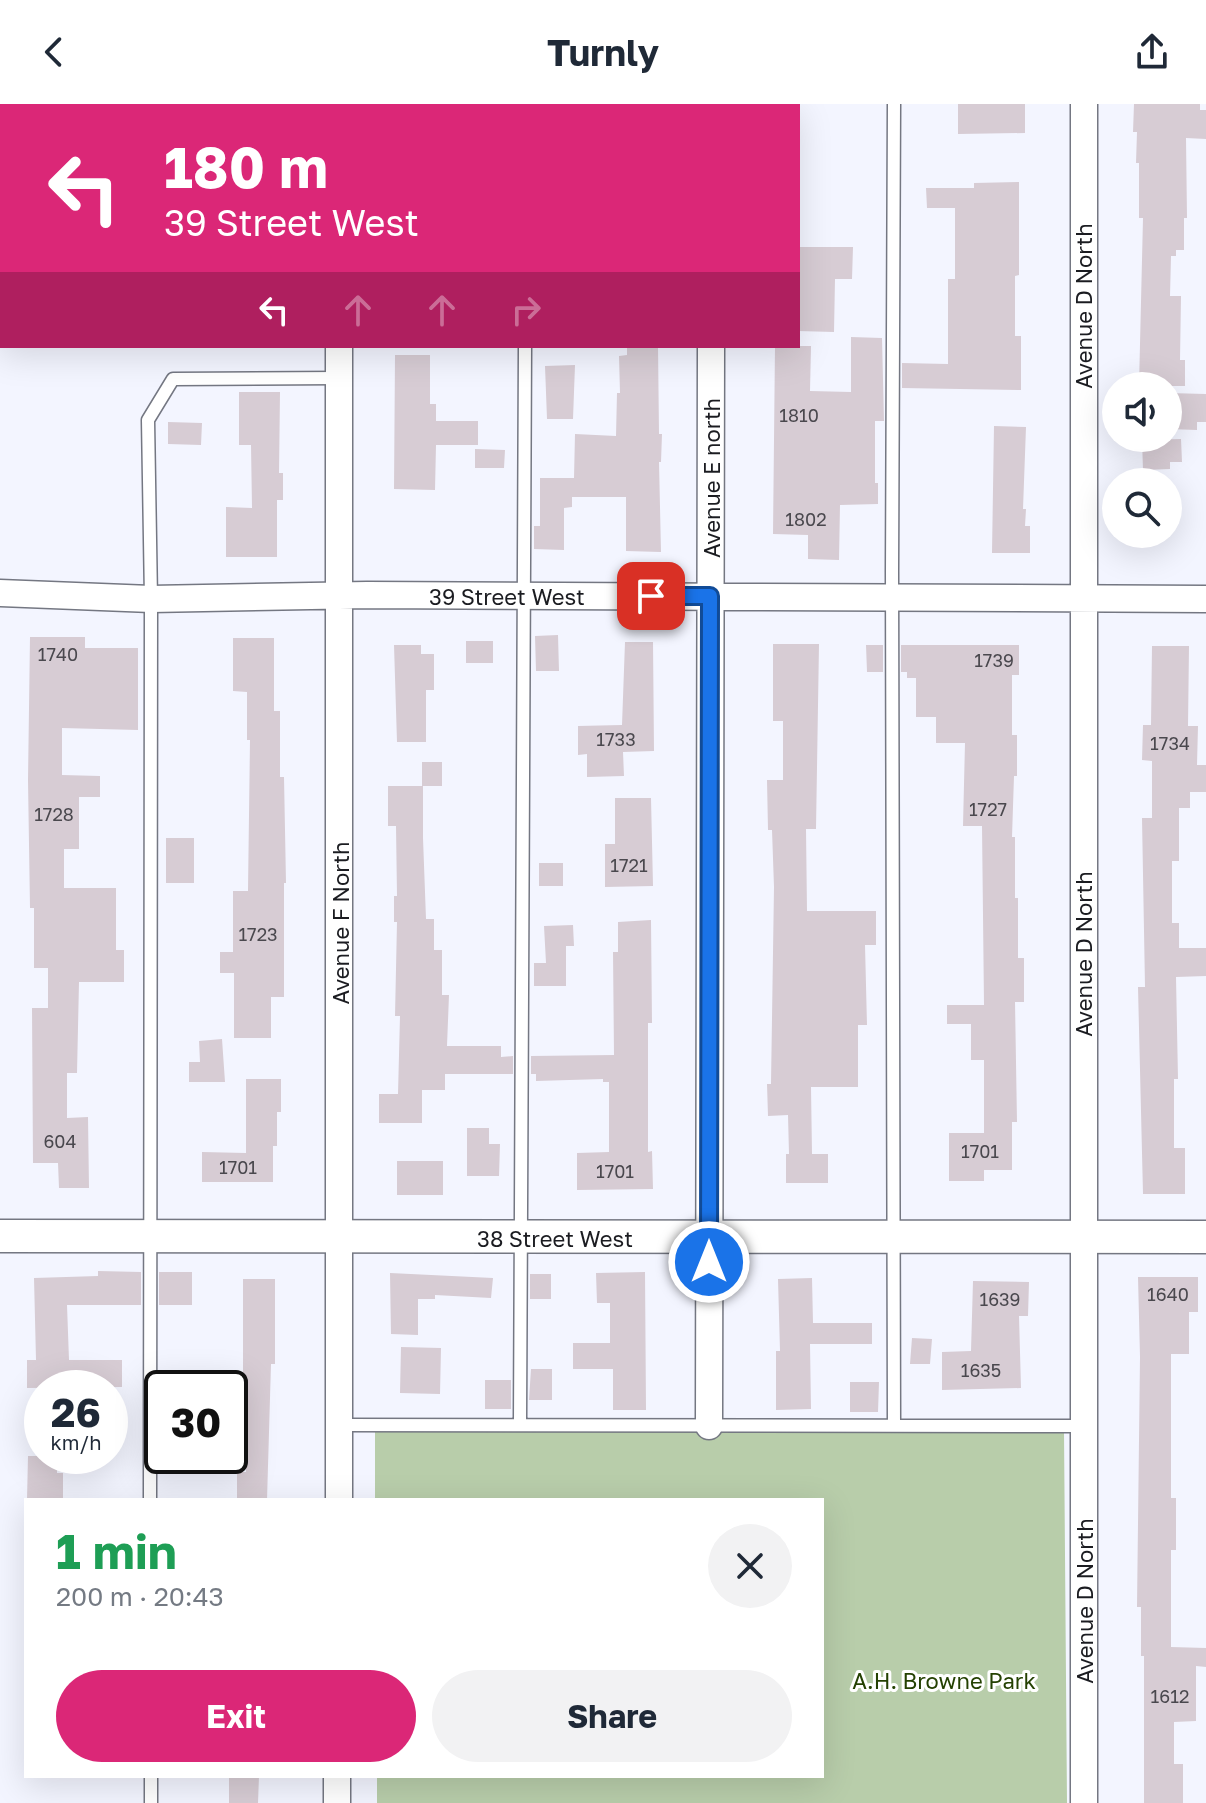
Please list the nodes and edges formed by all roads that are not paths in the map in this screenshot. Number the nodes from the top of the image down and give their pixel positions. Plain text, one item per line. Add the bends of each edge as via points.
1 (894, 104) edge
2 (1084, 104) edge
3 (339, 348) edge
4 (525, 348) edge
5 (711, 348) edge
6 (339, 378) junction
7 (0, 593) edge
8 (339, 596) junction
9 (525, 596) junction
10 (710, 596) junction
11 (892, 597) junction
12 (1083, 597) junction
13 (151, 599) junction
14 (1206, 599) edge
15 (0, 1236) edge
16 (149, 1237) junction
17 (894, 1237) junction
18 (1083, 1237) junction
19 (1206, 1237) edge
20 (340, 1238) junction
21 (521, 1238) junction
22 (709, 1238) junction
23 (520, 1423) junction
24 (339, 1425) junction
25 (709, 1426) junction
26 (894, 1426) junction
27 (1084, 1426) junction
28 (150, 1498) edge
29 (339, 1498) edge
30 (151, 1778) edge
31 (337, 1778) edge
32 (151, 1803) edge
33 (337, 1803) edge
34 (1084, 1803) edge

1 - 11 lane
2 - 12 street, Avenue D North
3 - 6 street, Avenue F North
4 - 9 lane
5 - 10 street, Avenue E north
6 - 8 street, Avenue F North
6 - 13 lane via 173,379 148,420
7 - 13 street, 39 Street West
8 - 9 street, 39 Street West
8 - 13 street, 39 Street West
8 - 20 street, Avenue F North
9 - 10 street, 39 Street West
9 - 21 lane
10 - 11 street, 39 Street West
10 - 22 street, Avenue E north
11 - 12 street, 39 Street West
11 - 17 lane
12 - 14 street, 39 Street West
12 - 18 street, Avenue D North
13 - 16 lane
15 - 16 street, 38 Street West
16 - 20 street, 38 Street West
16 - 28 lane
17 - 18 street, 38 Street West
17 - 22 street, 38 Street West
17 - 26 lane
18 - 19 street, 38 Street West
18 - 27 street, Avenue D North
20 - 21 street, 38 Street West
20 - 24 street, Avenue F North
21 - 22 street, 38 Street West
21 - 23 lane
22 - 25 street, Avenue E north
23 - 24 lane
23 - 25 lane
24 - 29 street, Avenue F North
25 - 26 lane
26 - 27 lane
27 - 34 street, Avenue D North
30 - 32 lane
31 - 33 street

